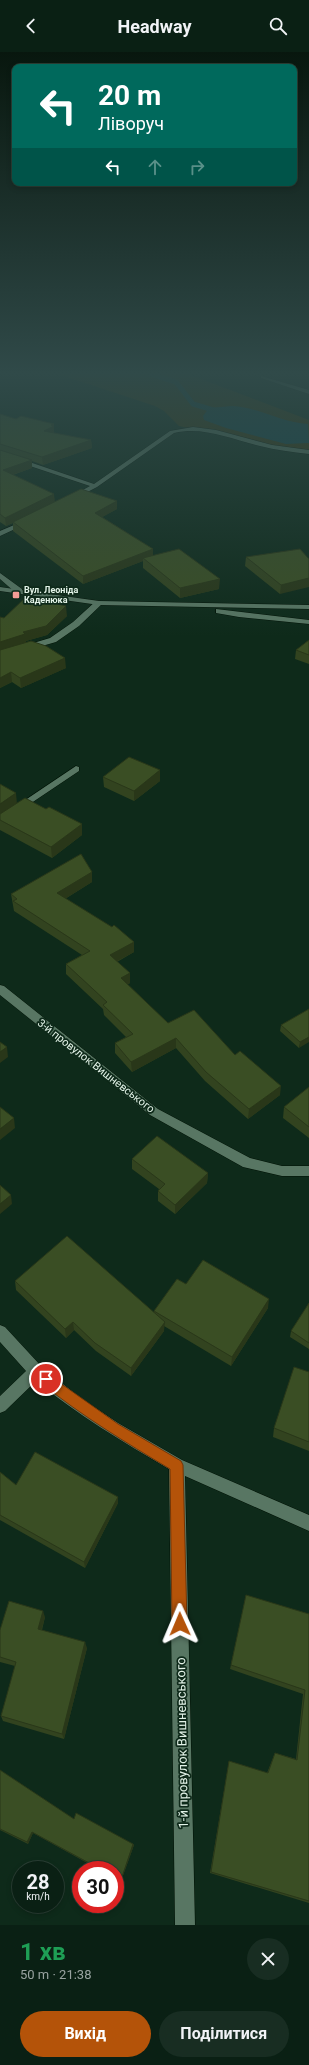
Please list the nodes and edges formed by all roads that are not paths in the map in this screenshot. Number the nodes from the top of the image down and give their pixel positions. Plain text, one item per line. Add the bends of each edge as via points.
1 (22, 461) edge
2 (130, 461) edge
3 (95, 486) junction
4 (68, 500) edge
5 (34, 518) edge
6 (0, 534) edge
7 (0, 575) edge
8 (0, 589) edge
9 (19, 591) junction
10 (100, 603) junction
11 (199, 606) junction
12 (309, 607) edge
13 (309, 622) edge
14 (0, 656) edge
15 (76, 769) dead end
16 (0, 821) edge
17 (0, 989) edge
18 (309, 1171) edge
19 (0, 1332) edge
20 (36, 1371) junction
21 (0, 1406) edge
22 (176, 1465) junction
23 (309, 1523) edge
24 (185, 1925) edge

1 - 3 street
2 - 3 street
3 - 4 street
5 - 6 street
7 - 9 street
8 - 9 street
9 - 10 street
10 - 11 street
10 - 14 street via 53,640
11 - 12 street
11 - 13 street via 239,615
15 - 16 street
17 - 18 street, 3-й провулок Вишневського via 154,1112 247,1163 282,1171
19 - 20 street
20 - 21 street
20 - 22 street via 74,1402
22 - 23 street
22 - 24 street, 1-й провулок Вишневського

